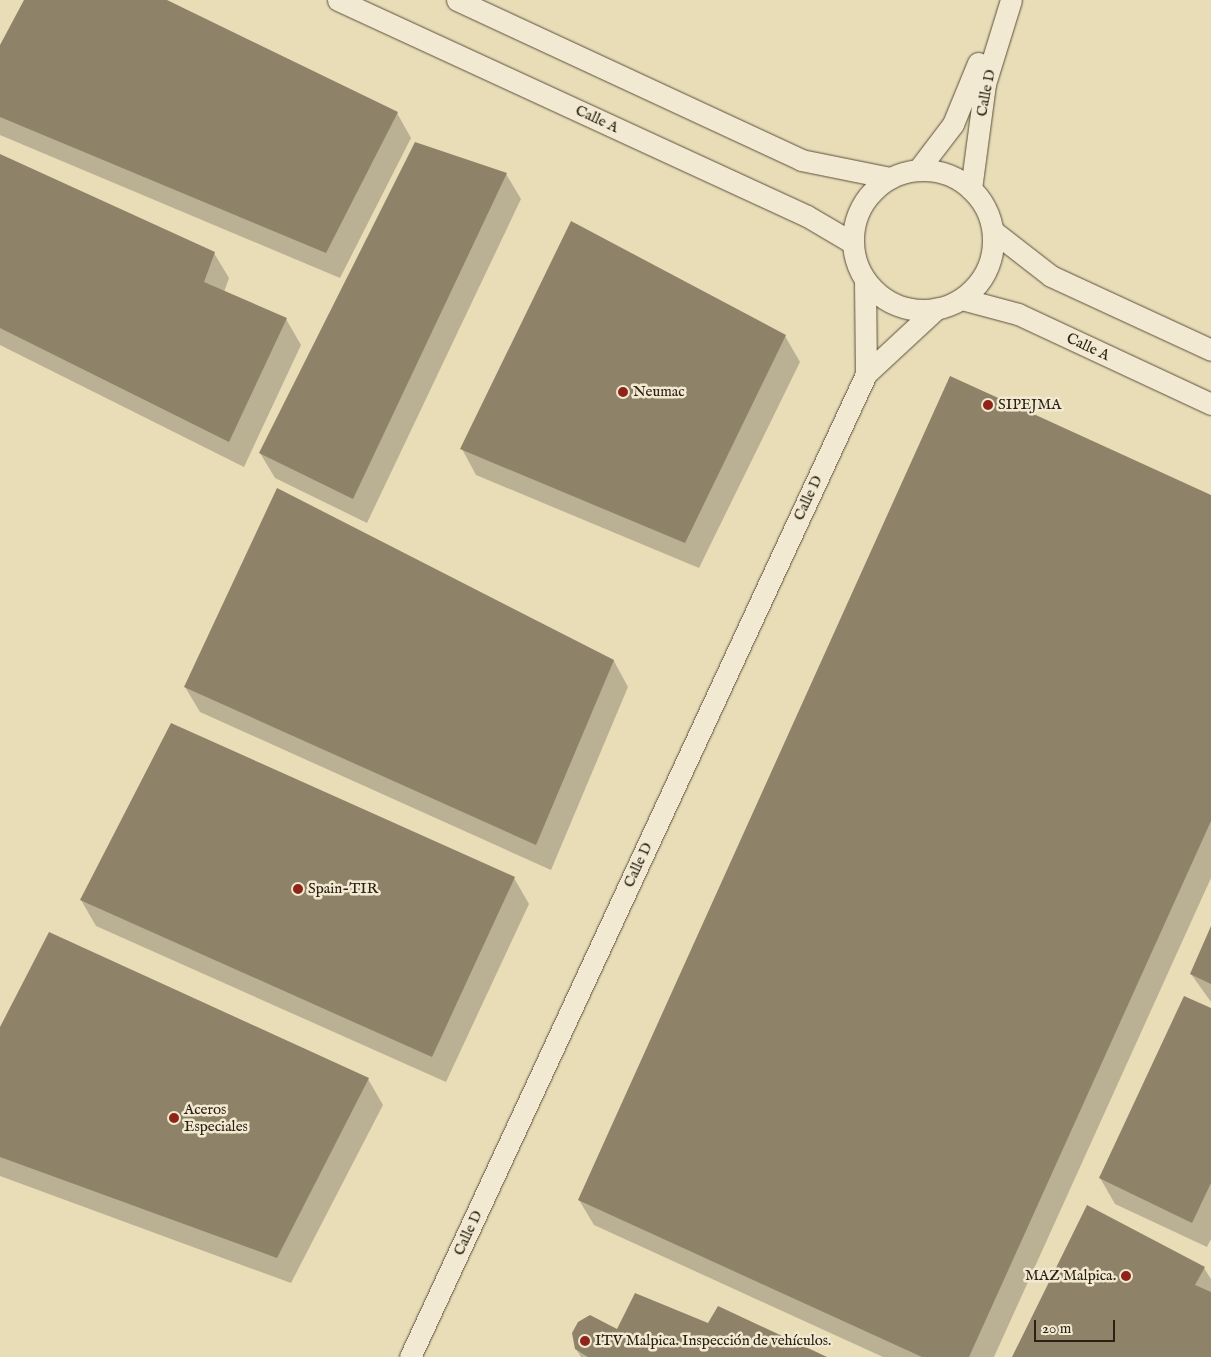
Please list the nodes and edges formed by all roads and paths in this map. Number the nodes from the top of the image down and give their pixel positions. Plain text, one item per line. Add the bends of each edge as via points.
1 (338, 0) edge
2 (457, 0) edge
3 (996, 0) edge
4 (1011, 0) edge
5 (918, 170) junction
6 (890, 178) junction
7 (971, 189) junction
8 (993, 231) junction
9 (853, 243) junction
10 (865, 280) junction
11 (962, 299) junction
12 (936, 309) junction
13 (1211, 350) edge
14 (866, 374) junction
15 (1211, 404) edge
16 (410, 1357) edge

1 - 9 street, Calle A via 798,212
2 - 6 street via 801,160
3 - 5 street, Calle D via 971,87 953,124
4 - 7 street, Calle D via 985,84
5 - 6 street
5 - 7 street via 956,178
6 - 9 street via 862,205
7 - 8 street via 989,216
8 - 11 street via 987,270
8 - 13 street via 1051,276
9 - 10 street
10 - 12 street via 876,292 904,308
10 - 14 street, Calle D
11 - 12 street
11 - 15 street, Calle A via 1018,314
12 - 14 street, Calle D
14 - 16 street, Calle D

